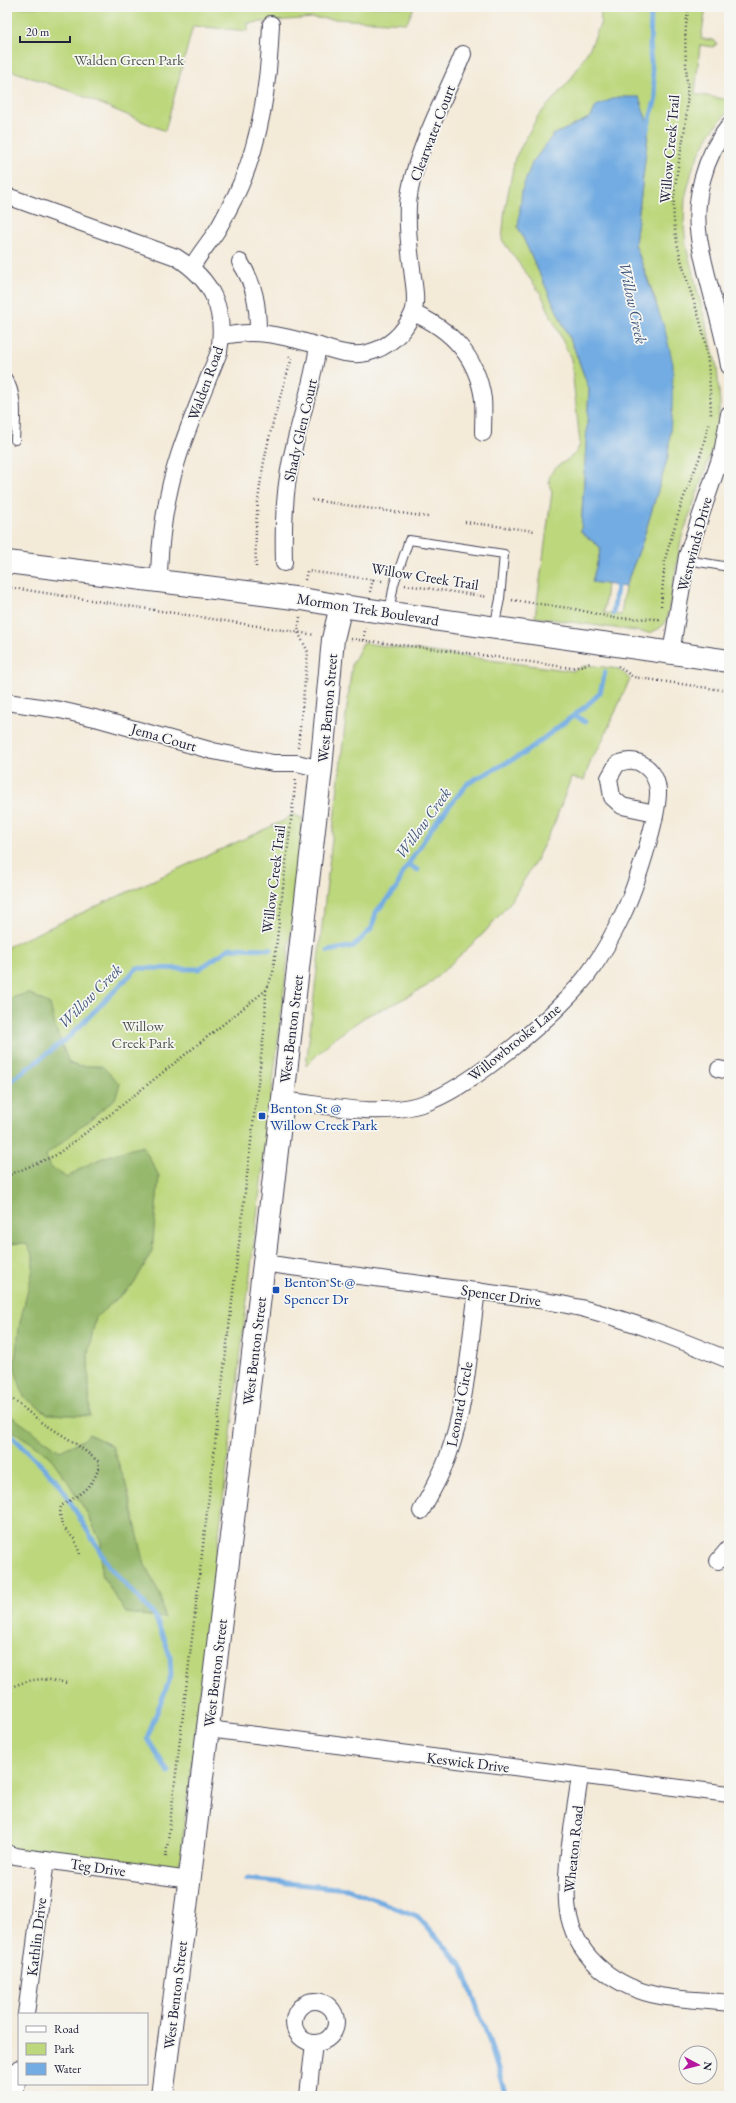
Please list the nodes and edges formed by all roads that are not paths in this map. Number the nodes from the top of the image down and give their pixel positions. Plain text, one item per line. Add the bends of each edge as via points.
1 (271, 24) dead end
2 (463, 54) dead end
3 (729, 126) edge
4 (7, 196) edge
5 (240, 262) dead end
6 (192, 267) junction
7 (413, 313) junction
8 (258, 332) junction
9 (221, 337) junction
10 (318, 346) junction
11 (729, 366) edge
12 (7, 377) edge
13 (729, 414) edge
14 (483, 433) dead end
15 (727, 439) edge
16 (15, 440) dead end
17 (687, 560) junction
18 (7, 562) edge
19 (284, 563) dead end
20 (729, 567) edge
21 (159, 582) junction
22 (341, 606) junction
23 (389, 613) junction
24 (494, 628) junction
25 (671, 653) junction
26 (729, 661) edge
27 (7, 702) edge
28 (321, 769) junction
29 (655, 813) dead end
30 (282, 1100) junction
31 (264, 1263) junction
32 (477, 1291) junction
33 (729, 1360) edge
34 (421, 1511) dead end
35 (729, 1548) edge
36 (718, 1561) dead end
37 (208, 1729) junction
38 (580, 1776) junction
39 (729, 1794) edge
40 (7, 1853) edge
41 (46, 1860) junction
42 (190, 1880) junction
43 (729, 2003) edge
44 (26, 2013) edge
45 (314, 2043) dead end
46 (18, 2075) edge
47 (15, 2096) edge
48 (162, 2096) edge
49 (308, 2096) edge

1 - 6 street via 267,83 251,155 236,194 216,232
2 - 7 street, Clearwater Court via 420,155 408,204 408,232 416,304
3 - 11 street via 711,154 700,182 699,207 699,237 721,314
4 - 6 street, Walden Road via 176,257
5 - 8 street via 253,285
6 - 9 street, Walden Road via 208,285 217,304 221,320
7 - 10 street, Clearwater Court via 396,339 381,348 366,353 346,354
7 - 14 street via 430,320 449,333 465,353 476,373 483,399
8 - 9 street, Clearwater Court via 238,332
8 - 10 street, Clearwater Court
9 - 21 street, Walden Road via 218,352 173,477 159,554
10 - 19 street, Shady Glen Court via 289,472 284,519
12 - 16 lane via 15,401
13 - 15 street, Westwinds Drive
15 - 17 street, Westwinds Drive
17 - 20 lane
17 - 25 street, Westwinds Drive
18 - 21 street, Mormon Trek Boulevard
21 - 22 street, Mormon Trek Boulevard
22 - 23 street, Mormon Trek Boulevard
22 - 28 street, West Benton Street via 333,639
23 - 24 street, Mormon Trek Boulevard
23 - 24 lane via 394,584 408,540 504,554 500,599
24 - 25 street, Mormon Trek Boulevard
25 - 26 street, Mormon Trek Boulevard
27 - 28 street, Jema Court via 76,713 213,751
28 - 30 street, West Benton Street
29 - 30 street, Willowbrooke Lane via 646,850 624,912 608,945 567,1000 486,1067 447,1093 423,1104 398,1110 372,1112
30 - 31 street, West Benton Street
31 - 32 street, Spencer Drive
31 - 37 street, West Benton Street
32 - 33 street, Spencer Drive via 544,1301 632,1322
32 - 34 street, Leonard Circle via 459,1419 448,1456
35 - 36 street
37 - 38 street, Keswick Drive
37 - 42 street, West Benton Street
38 - 39 street, Keswick Drive
38 - 43 street, Wheaton Road via 568,1865 567,1894 569,1917 577,1938 590,1958 606,1974 628,1986 660,1996
40 - 41 street, Teg Drive
41 - 42 street, Teg Drive
41 - 44 street, Kathlin Drive
42 - 48 street, West Benton Street
45 - 49 street
46 - 47 street

